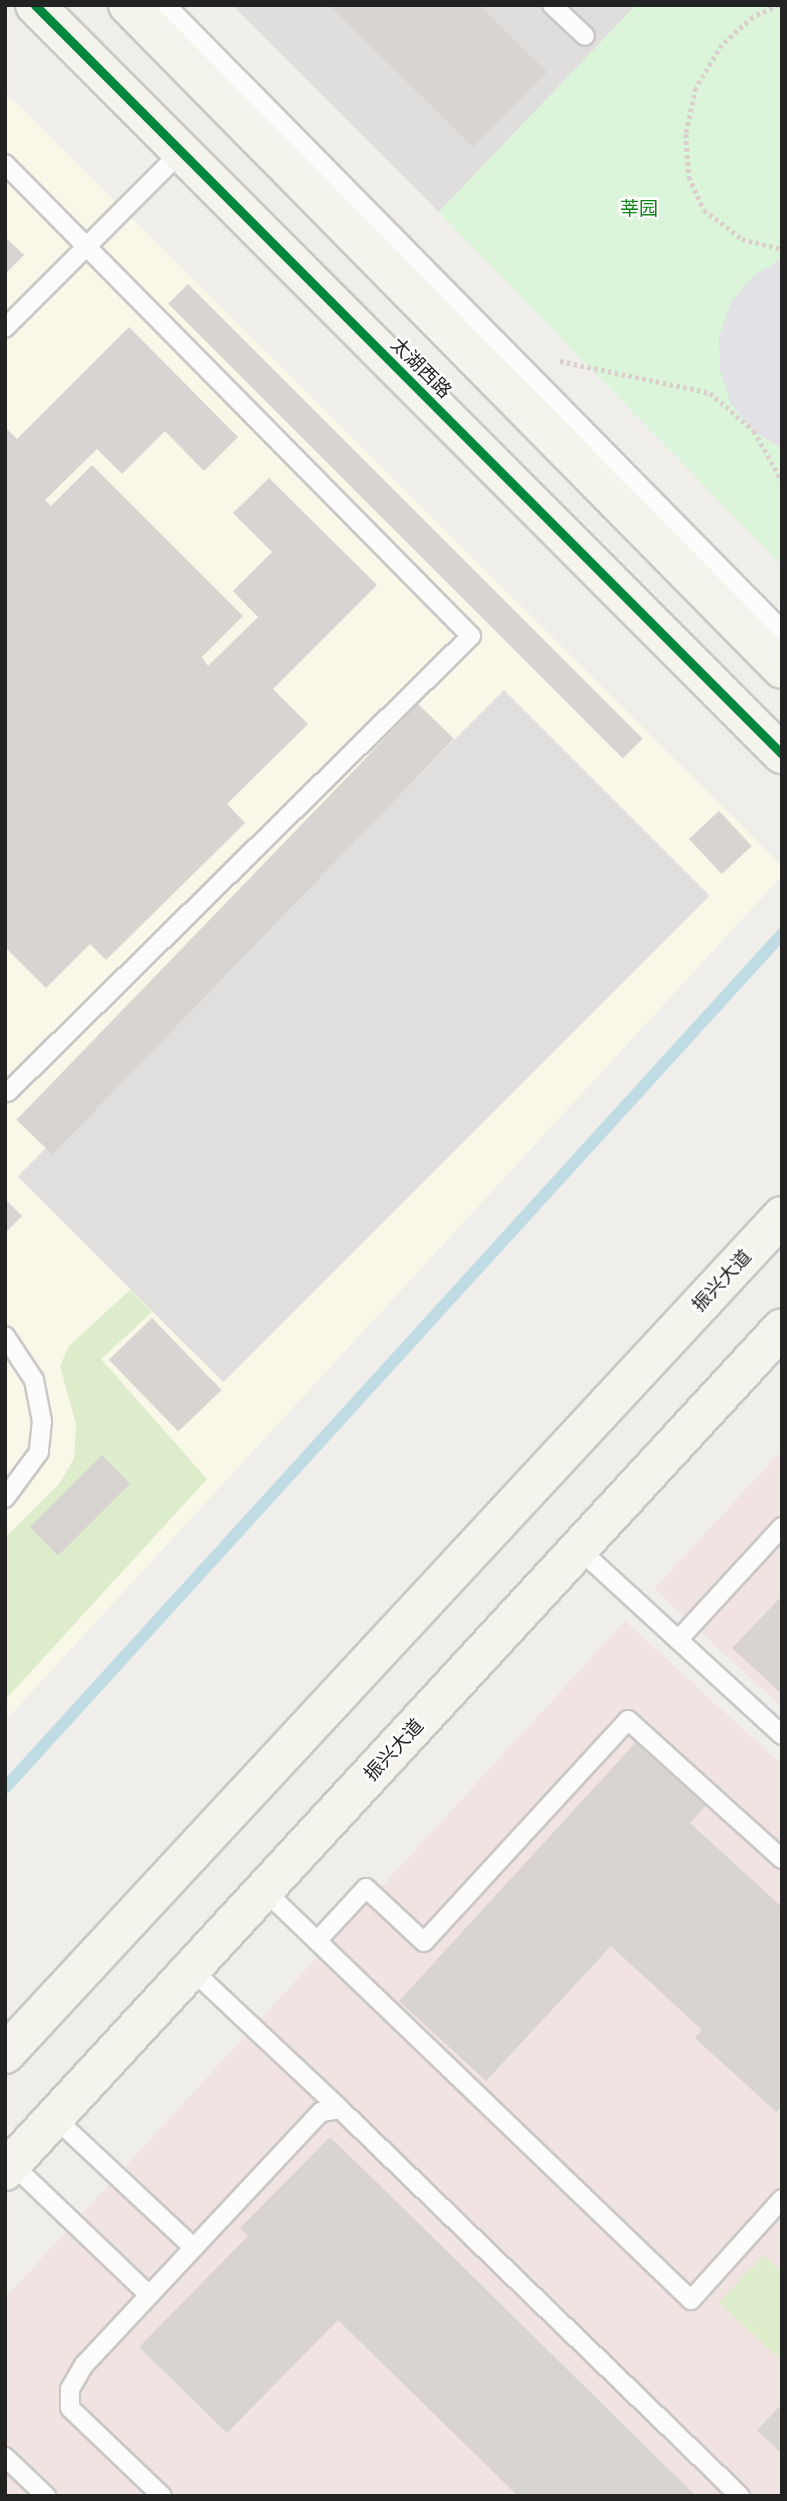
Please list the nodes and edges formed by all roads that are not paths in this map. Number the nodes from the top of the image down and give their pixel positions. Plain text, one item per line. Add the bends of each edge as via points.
1 (35, 5) edge
2 (128, 5) edge
3 (166, 5) edge
4 (552, 5) edge
5 (585, 36) dead end
6 (181, 152) junction
7 (5, 164) edge
8 (89, 246) junction
9 (5, 328) edge
10 (782, 630) edge
11 (782, 669) edge
12 (782, 754) edge
13 (8, 1092) dead end
14 (782, 1216) edge
15 (782, 1328) edge
16 (5, 1336) edge
17 (5, 1498) edge
18 (782, 1527) edge
19 (579, 1549) junction
20 (678, 1640) junction
21 (782, 1735) edge
22 (782, 1859) edge
23 (264, 1890) junction
24 (317, 1941) junction
25 (191, 1969) junction
26 (5, 2054) edge
27 (340, 2109) junction
28 (55, 2118) junction
29 (9, 2168) edge
30 (782, 2199) edge
31 (193, 2247) junction
32 (149, 2295) junction
33 (5, 2457) edge
34 (46, 2496) edge
35 (162, 2496) edge
36 (740, 2496) edge

1 - 6 main road, 太湖西路
2 - 11 main road
3 - 10 lane
4 - 5 lane
6 - 8 lane
6 - 12 main road, 太湖西路
7 - 8 lane
8 - 9 lane
8 - 13 lane via 471,636
14 - 26 main road, 振兴大道
15 - 19 main road, 振兴大道
16 - 17 lane via 34,1380 42,1420 39,1452
18 - 20 lane
19 - 20 lane
19 - 23 main road, 振兴大道
20 - 21 lane
22 - 24 lane via 628,1720 424,1942 366,1888
23 - 24 lane
23 - 25 main road, 振兴大道
24 - 30 lane via 691,2300
25 - 27 lane
25 - 28 main road, 振兴大道
27 - 31 lane via 321,2112
27 - 36 lane
28 - 29 main road, 振兴大道
28 - 31 lane
29 - 32 lane
31 - 32 lane
32 - 35 lane via 83,2365 70,2389 70,2408
33 - 34 lane

